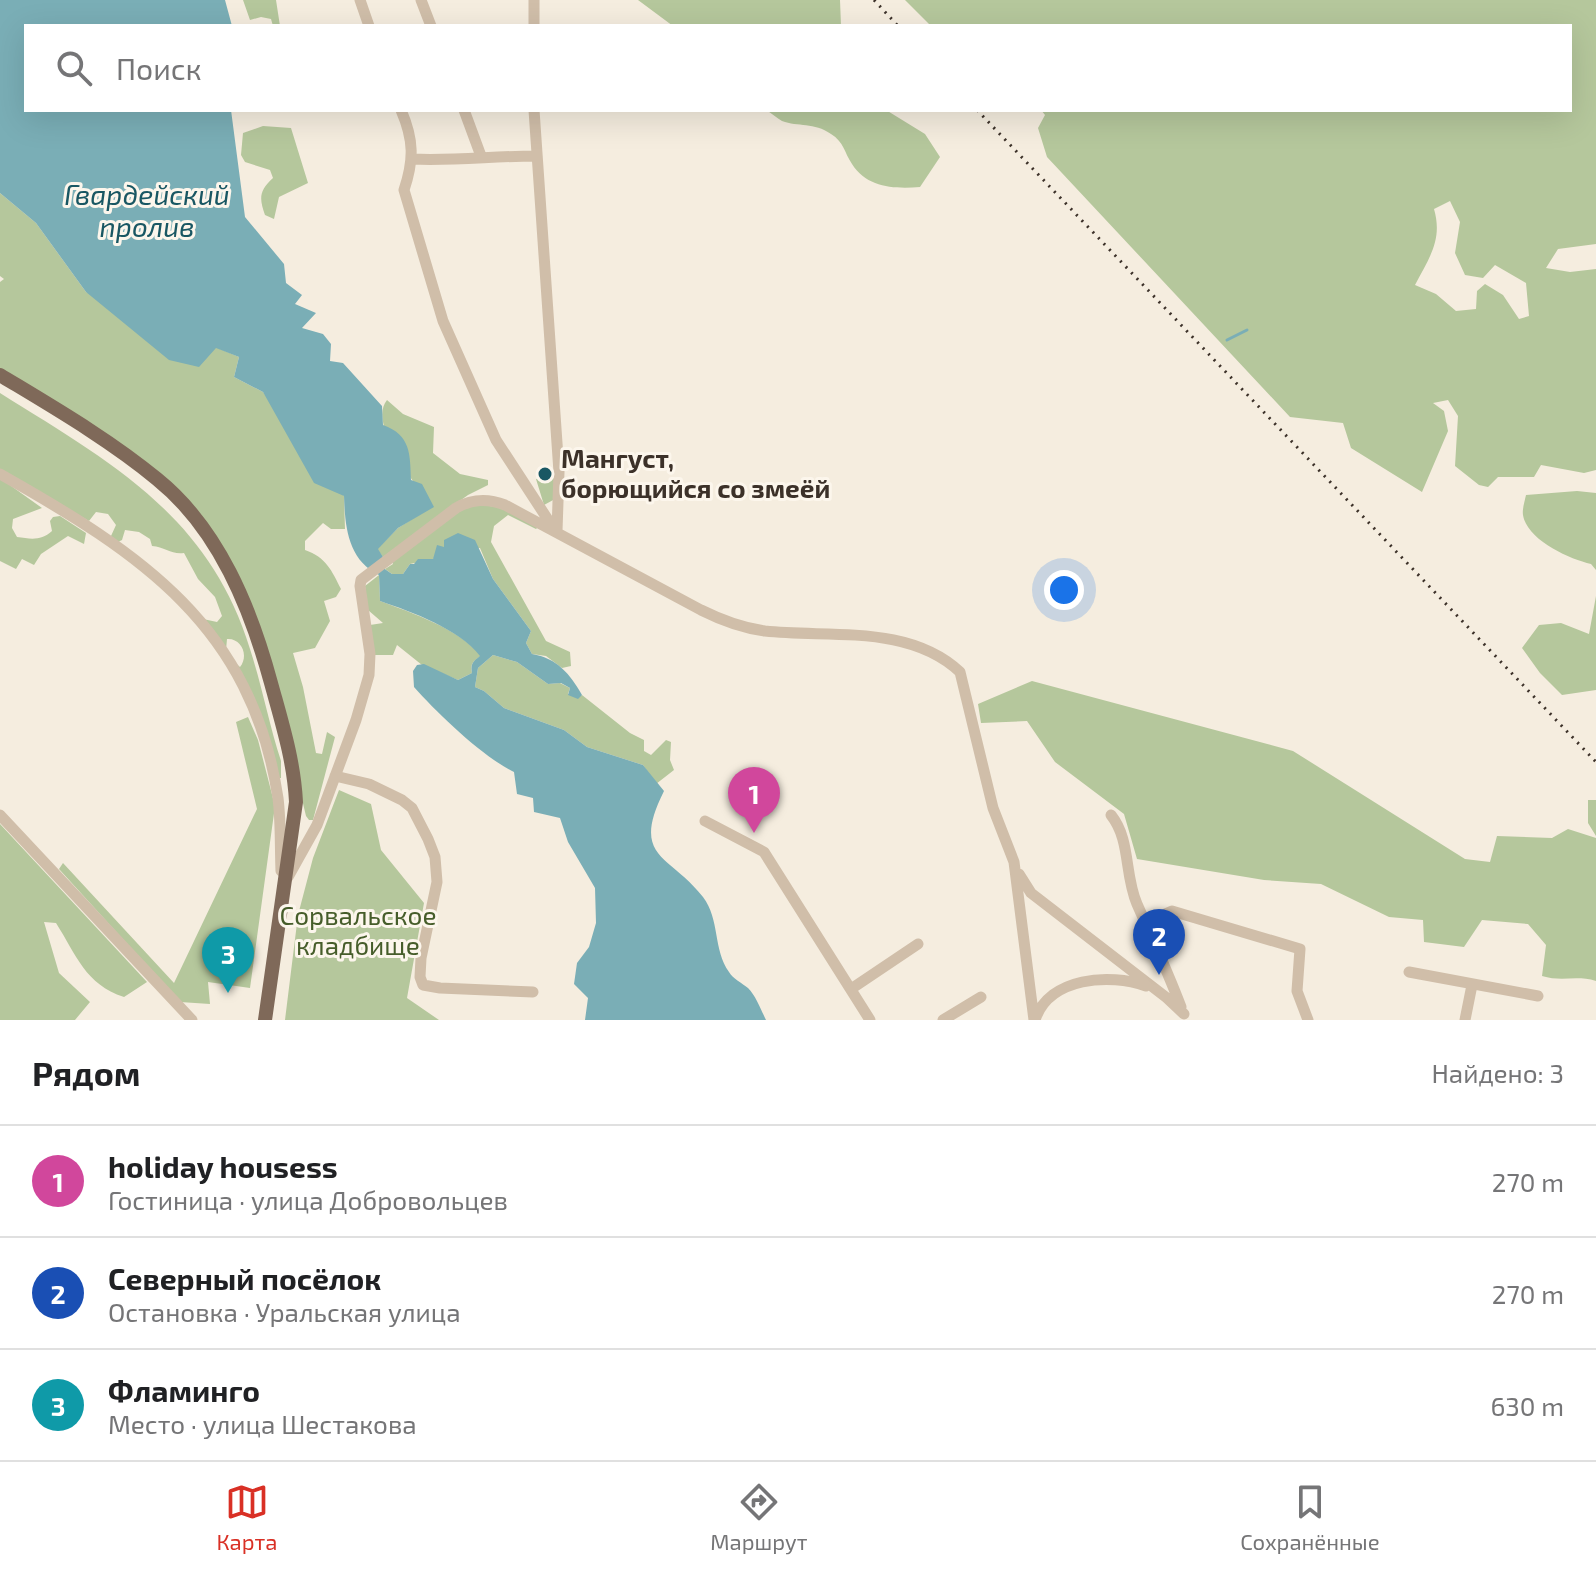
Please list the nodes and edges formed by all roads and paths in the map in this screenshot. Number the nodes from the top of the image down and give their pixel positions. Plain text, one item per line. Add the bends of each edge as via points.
1 (360, 0) edge
2 (421, 0) edge
3 (534, 0) edge
4 (368, 24) edge
5 (430, 24) edge
6 (534, 24) edge
7 (402, 112) edge
8 (465, 112) edge
9 (534, 112) edge
10 (481, 156) junction
11 (535, 156) junction
12 (412, 159) junction
13 (0, 375) edge
14 (0, 474) edge
15 (557, 532) junction
16 (335, 776) junction
17 (0, 815) edge
18 (1111, 815) dead end
19 (705, 821) dead end
20 (1014, 862) junction
21 (282, 888) junction
22 (1147, 922) junction
23 (918, 944) dead end
24 (1409, 972) dead end
25 (1472, 985) junction
26 (851, 989) junction
27 (1157, 991) junction
28 (533, 992) dead end
29 (1538, 996) dead end
30 (981, 997) dead end
31 (1185, 1017) edge
32 (192, 1020) edge
33 (265, 1020) edge
34 (870, 1020) edge
35 (943, 1020) edge
36 (1034, 1020) edge
37 (1308, 1020) edge
38 (1465, 1020) edge

1 - 4 street
2 - 5 street
3 - 6 street
7 - 12 street
8 - 10 street
9 - 11 street
10 - 11 street
10 - 12 street
11 - 15 street via 559,472
12 - 15 street via 404,190 443,321 496,440
13 - 21 main road via 159,480 198,522 227,568 263,652 292,758 296,802
14 - 21 street via 85,524 161,579 212,633 244,686 269,753 278,800
15 - 16 street via 499,503 475,500 456,508 365,575 360,586 369,675
15 - 20 street via 732,624 895,640 946,659 960,672 993,808
16 - 21 street via 317,825
16 - 28 street via 402,800 428,839 437,882 421,958 423,985
17 - 32 street
18 - 22 street via 1121,828 1136,901
19 - 26 street via 764,852
20 - 27 street via 1031,893
20 - 36 street
21 - 33 main road
22 - 31 street
22 - 37 street via 1172,911 1300,949 1297,988
23 - 26 street
24 - 25 street
25 - 29 street
25 - 38 street
26 - 34 street
27 - 31 street
27 - 36 street via 1125,980 1086,981 1048,1000
30 - 35 street

